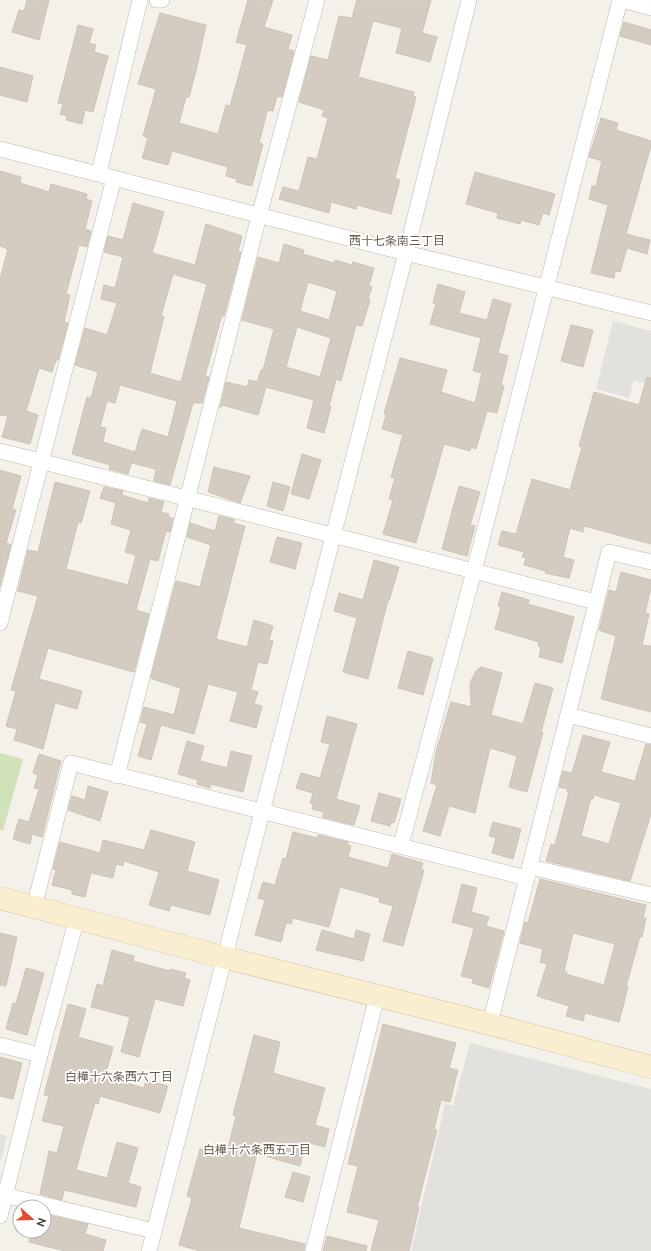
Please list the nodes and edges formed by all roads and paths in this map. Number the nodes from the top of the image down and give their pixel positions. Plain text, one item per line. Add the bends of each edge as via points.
1 (140, 0) edge
2 (157, 0) edge
3 (162, 0) edge
4 (317, 0) edge
5 (469, 0) edge
6 (621, 0) edge
7 (651, 8) edge
8 (0, 149) edge
9 (99, 173) junction
10 (114, 178) junction
11 (259, 216) junction
12 (406, 253) junction
13 (546, 288) junction
14 (651, 313) edge
15 (0, 451) edge
16 (41, 461) junction
17 (188, 498) junction
18 (332, 535) junction
19 (651, 562) edge
20 (474, 571) junction
21 (596, 602) junction
22 (0, 623) edge
23 (568, 715) junction
24 (651, 736) edge
25 (117, 776) junction
26 (261, 811) junction
27 (401, 845) junction
28 (529, 872) junction
29 (650, 892) edge
30 (0, 898) edge
31 (34, 907) junction
32 (77, 918) junction
33 (223, 957) junction
34 (377, 996) junction
35 (490, 1024) junction
36 (0, 1045) edge
37 (40, 1055) junction
38 (651, 1067) edge
39 (3, 1195) edge
40 (0, 1216) edge
41 (154, 1231) junction
42 (149, 1251) edge
43 (313, 1251) edge

1 - 9 street
2 - 3 street
4 - 11 street
5 - 12 street
6 - 7 street
6 - 13 street
8 - 9 street
9 - 10 street
10 - 11 street
10 - 16 street
11 - 12 street
11 - 17 street
12 - 13 street
12 - 18 street
13 - 14 street
13 - 20 street
15 - 16 street
16 - 17 street
16 - 22 street
17 - 18 street
17 - 25 street
18 - 20 street
18 - 26 street
19 - 21 street via 609,552
20 - 21 street
20 - 27 street
21 - 23 street
23 - 24 street
23 - 28 street
25 - 26 street
25 - 31 street via 71,763
26 - 27 street
26 - 33 street
27 - 28 street
28 - 29 street
28 - 35 street
30 - 31 street
31 - 32 street
32 - 33 street
32 - 37 street
33 - 34 street
33 - 41 street
34 - 35 street
34 - 43 street
35 - 38 street
36 - 37 street
37 - 39 street
39 - 40 street
39 - 41 street
41 - 42 street

